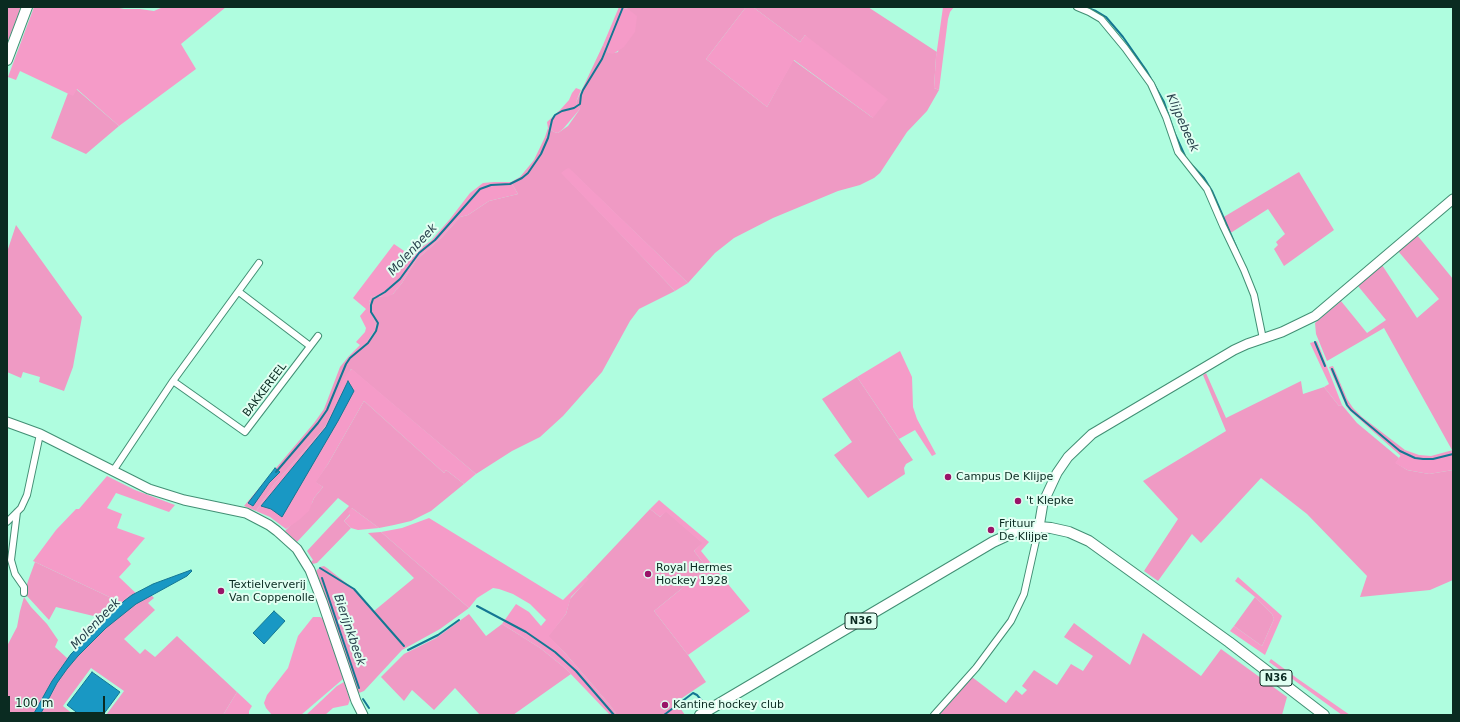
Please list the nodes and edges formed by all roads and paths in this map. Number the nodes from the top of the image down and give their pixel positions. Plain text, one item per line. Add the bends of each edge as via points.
1 (27, 7) edge
2 (1077, 7) edge
3 (7, 60) edge
4 (1453, 200) edge
5 (259, 263) dead end
6 (239, 292) junction
7 (318, 336) dead end
8 (1262, 339) junction
9 (310, 346) junction
10 (173, 381) junction
11 (7, 422) edge
12 (40, 434) junction
13 (113, 471) junction
14 (17, 512) junction
15 (7, 522) edge
16 (1039, 527) junction
17 (24, 593) dead end
18 (363, 715) edge
19 (700, 715) edge
20 (934, 715) edge
21 (1324, 715) edge

1 - 3 main road
2 - 8 street via 1101,19 1151,84 1178,152 1207,189 1244,270 1254,295
4 - 8 street via 1321,311 1298,326
5 - 6 street
6 - 9 street
6 - 10 street
7 - 9 street, BAKKEREEL
8 - 16 street via 1234,350 1086,439 1068,457 1055,477 1043,503
9 - 10 street, BAKKEREEL via 245,432
10 - 13 street
11 - 12 street
12 - 13 street
12 - 14 street via 27,495
13 - 18 street via 174,497 251,515 285,537 307,564
14 - 15 street
14 - 17 street via 11,560 15,574 24,587
16 - 19 main road, N36 via 1017,531 993,542
16 - 20 street via 1024,594 1011,621 976,668
16 - 21 main road, N36 via 1069,532 1089,542 1233,645

